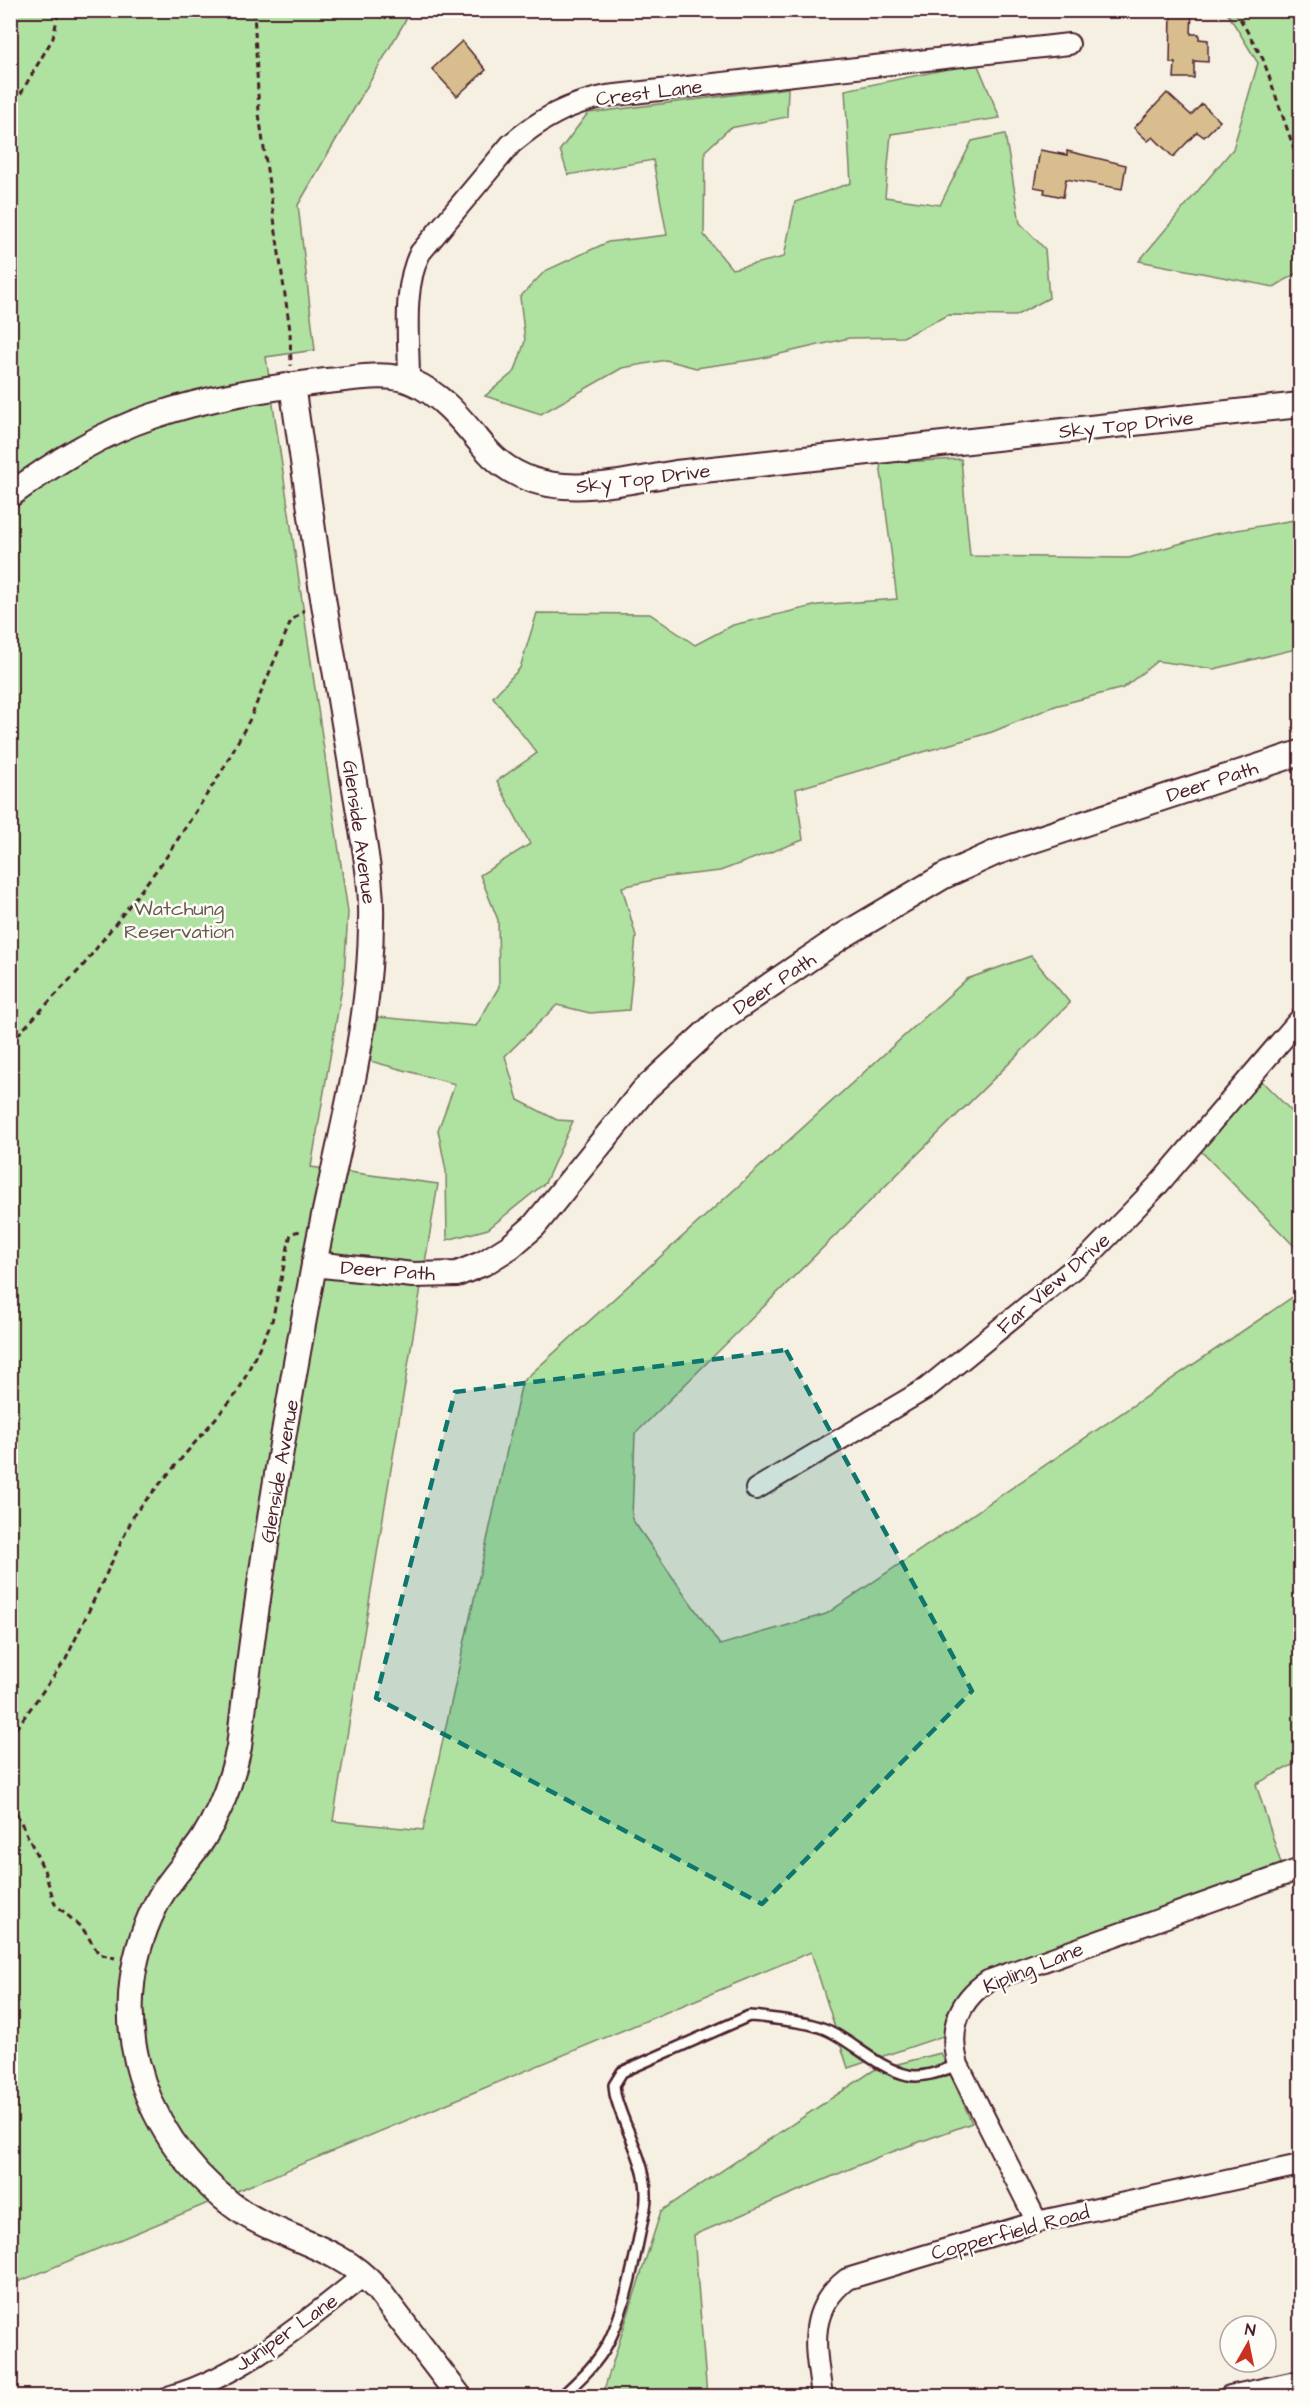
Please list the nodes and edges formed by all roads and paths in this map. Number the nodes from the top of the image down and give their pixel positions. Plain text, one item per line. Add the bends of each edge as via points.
1 (59, 10) edge
2 (254, 10) edge
3 (1235, 10) edge
4 (1069, 44) dead end
5 (10, 112) edge
6 (1300, 166) edge
7 (409, 380) junction
8 (292, 385) junction
9 (1300, 405) edge
10 (10, 495) edge
11 (322, 592) junction
12 (1300, 753) edge
13 (1300, 1019) edge
14 (10, 1043) edge
15 (322, 1227) junction
16 (314, 1264) junction
17 (756, 1489) dead end
18 (10, 1737) edge
19 (10, 1805) edge
20 (1300, 1869) edge
21 (135, 1963) junction
22 (958, 2065) junction
23 (1300, 2165) edge
24 (1037, 2222) junction
25 (364, 2275) junction
26 (1300, 2381) edge
27 (171, 2397) edge
28 (459, 2397) edge
29 (562, 2397) edge
30 (822, 2397) edge
31 (1230, 2397) edge

1 - 5 path via 53,38
2 - 8 path via 259,114 290,330
3 - 6 path via 1263,59
4 - 7 street, Crest Lane via 607,96 557,111 512,144 412,267
7 - 8 street, Sky Top Drive via 358,378
7 - 9 street, Sky Top Drive via 450,407 495,460 511,471 537,482 569,488
8 - 10 street, Sky Top Drive via 242,392 152,416 95,441
8 - 11 street, Glenside Avenue
11 - 14 path via 291,621 250,719 222,771 165,859 82,967
11 - 15 street, Glenside Avenue via 364,842 372,919 365,1002
12 - 16 street, Deer Path via 998,852 944,876 841,937 722,1018 644,1090 534,1226 484,1263 457,1274 413,1275
13 - 17 street, Far View Drive via 1158,1185 1089,1256 927,1388
15 - 16 street, Glenside Avenue
15 - 18 path via 291,1233 272,1321 238,1392 135,1513 66,1659
16 - 21 street, Glenside Avenue via 233,1771 211,1825 155,1907
19 - 21 path via 44,1870 55,1904 83,1929 99,1954
20 - 22 street, Kipling Lane via 988,1981 967,1999 955,2024 954,2052
21 - 25 street, Glenside Avenue via 130,2010 135,2057 150,2102 170,2138 231,2204 264,2226 340,2259
22 - 24 street, Kipling Lane
22 - 29 lane via 909,2076 833,2033 804,2022 762,2015 749,2016 622,2072 614,2085 615,2094 644,2178 645,2208 622,2304 607,2345
23 - 24 street, Copperfield Road
24 - 30 street, Copperfield Road via 860,2273 835,2287 816,2327
25 - 27 street, Juniper Lane via 311,2319 218,2379
25 - 28 street, Glenside Avenue
26 - 31 street

